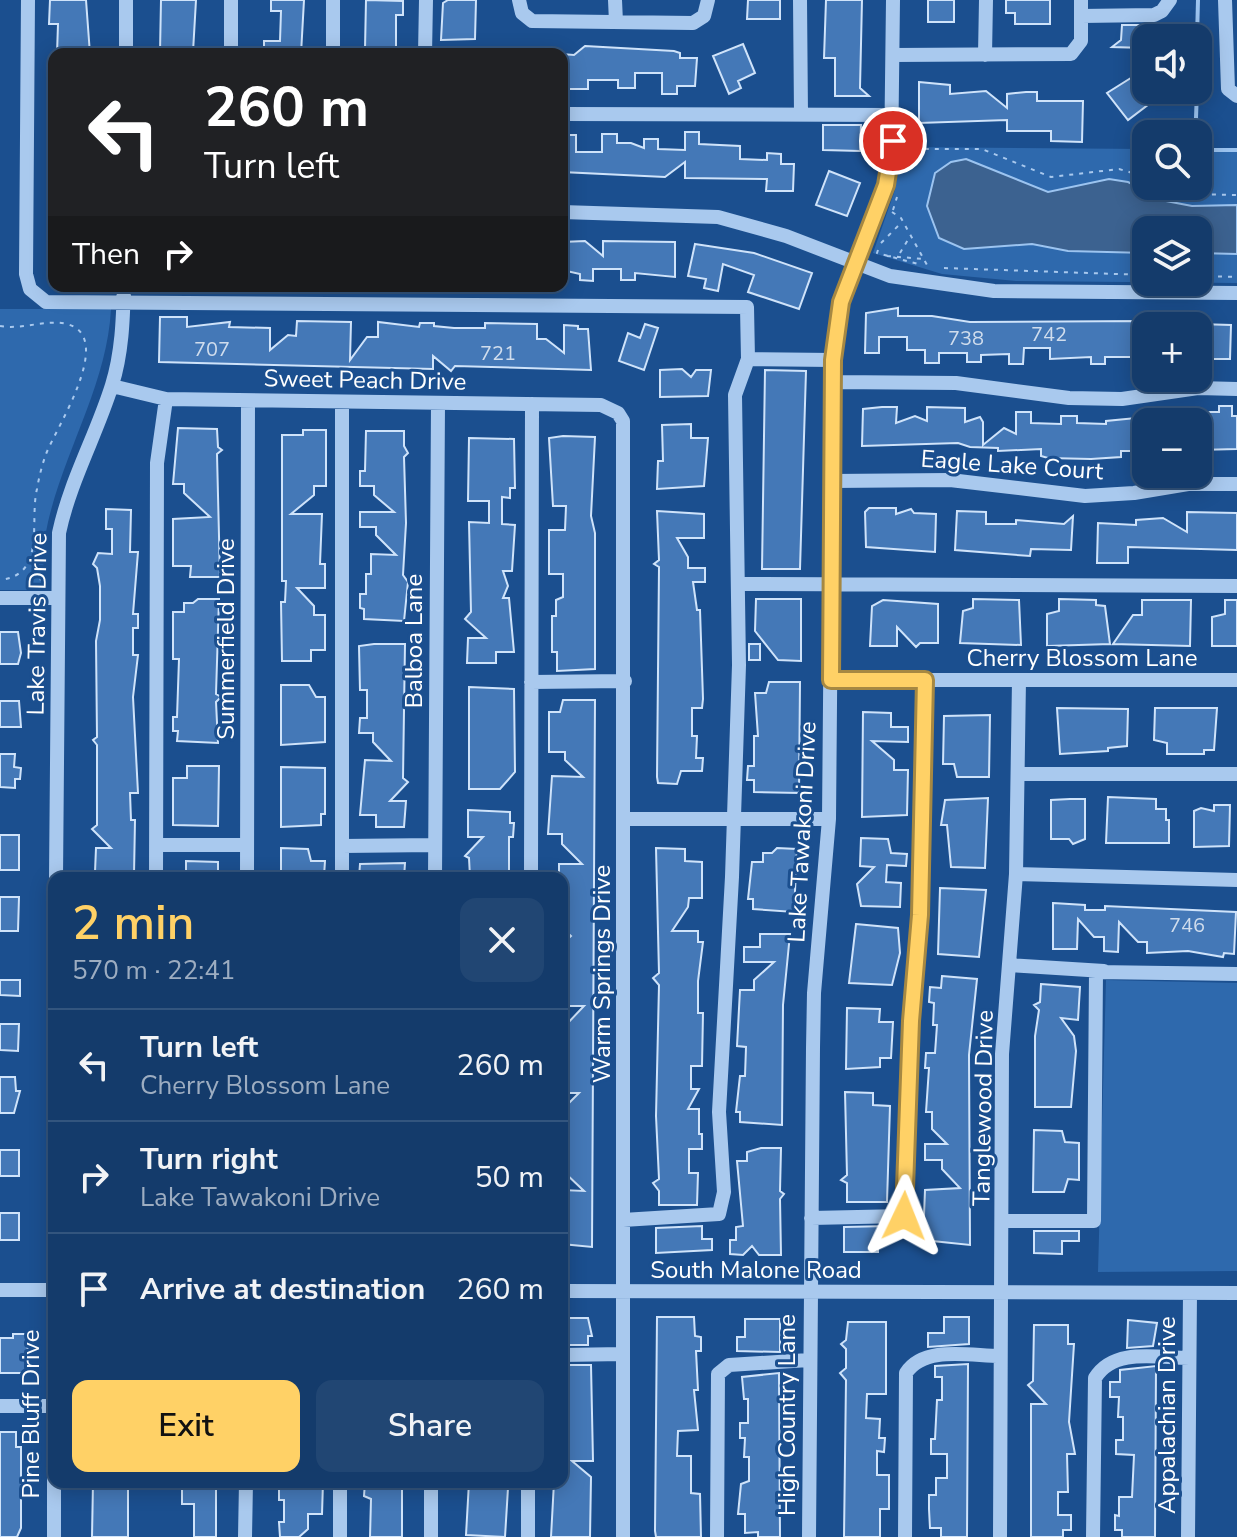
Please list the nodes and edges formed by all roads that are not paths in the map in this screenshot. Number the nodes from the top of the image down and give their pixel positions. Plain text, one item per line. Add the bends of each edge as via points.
1 (28, 0) edge
2 (126, 0) edge
3 (231, 0) edge
4 (333, 0) edge
5 (426, 0) edge
6 (615, 0) edge
7 (708, 0) edge
8 (800, 0) edge
9 (893, 0) edge
10 (986, 0) edge
11 (1081, 0) edge
12 (1170, 0) edge
13 (1225, 0) edge
14 (520, 7) edge
15 (1081, 16) junction
16 (616, 22) junction
17 (126, 48) edge
18 (231, 48) edge
19 (333, 48) edge
20 (425, 48) edge
21 (893, 55) junction
22 (985, 55) junction
23 (1237, 96) edge
24 (568, 114) edge
25 (801, 114) junction
26 (894, 115) junction
27 (568, 212) edge
28 (858, 263) junction
29 (124, 292) edge
30 (1237, 293) edge
31 (123, 303) junction
32 (748, 359) junction
33 (833, 360) junction
34 (833, 382) junction
35 (112, 386) junction
36 (1237, 389) edge
37 (166, 399) junction
38 (248, 401) junction
39 (342, 402) junction
40 (438, 404) junction
41 (532, 404) junction
42 (618, 413) joint
43 (832, 481) junction
44 (1237, 484) edge
45 (738, 584) junction
46 (832, 586) junction
47 (1237, 586) edge
48 (0, 598) edge
49 (57, 598) junction
50 (831, 680) junction
51 (925, 680) junction
52 (1019, 680) junction
53 (1237, 680) edge
54 (625, 681) junction
55 (531, 682) junction
56 (1018, 774) junction
57 (1237, 774) edge
58 (624, 819) junction
59 (732, 819) junction
60 (829, 819) junction
61 (156, 845) junction
62 (247, 845) junction
63 (435, 845) junction
64 (342, 846) junction
65 (56, 872) edge
66 (156, 872) edge
67 (247, 872) edge
68 (342, 872) edge
69 (435, 872) edge
70 (531, 872) edge
71 (1016, 874) junction
72 (1237, 880) edge
73 (1009, 965) junction
74 (1105, 971) junction
75 (1237, 974) edge
76 (811, 1218) junction
77 (623, 1220) junction
78 (1003, 1221) junction
79 (0, 1290) edge
80 (48, 1290) edge
81 (568, 1291) edge
82 (623, 1292) junction
83 (810, 1292) junction
84 (1001, 1293) junction
85 (1190, 1293) junction
86 (1237, 1293) edge
87 (623, 1354) junction
88 (568, 1355) edge
89 (1000, 1356) junction
90 (1189, 1358) junction
91 (809, 1360) junction
92 (0, 1406) edge
93 (48, 1406) edge
94 (54, 1488) edge
95 (246, 1488) edge
96 (340, 1488) edge
97 (431, 1488) edge
98 (528, 1488) edge
99 (54, 1537) edge
100 (245, 1537) edge
101 (340, 1537) edge
102 (431, 1537) edge
103 (528, 1537) edge
104 (623, 1537) edge
105 (717, 1537) edge
106 (809, 1537) edge
107 (905, 1537) edge
108 (1000, 1537) edge
109 (1093, 1537) edge
110 (1188, 1537) edge

1 - 31 street via 30,289 46,302
2 - 17 street
3 - 18 street
4 - 19 street
5 - 20 street
6 - 16 street
7 - 16 street via 704,16 693,23
8 - 25 street
9 - 21 street, Lake Tawakoni Drive
10 - 22 street
11 - 15 street
12 - 15 street via 1154,15
13 - 23 street via 1225,75 1228,89
14 - 16 street via 532,21
15 - 22 street via 1081,41 1071,54
21 - 22 street
21 - 26 street, Lake Tawakoni Drive
24 - 25 street
25 - 26 street
26 - 28 street, Lake Tawakoni Drive via 886,185
27 - 28 street via 718,217
28 - 30 street via 890,276 994,291
28 - 33 street, Lake Tawakoni Drive via 841,302
29 - 31 street, Lake Travis Drive
31 - 32 street via 747,307
31 - 35 street, Lake Travis Drive via 122,342
32 - 33 street
32 - 45 street via 735,395
33 - 34 street, Lake Tawakoni Drive
34 - 36 street via 956,383 1069,398 1122,399 1198,388
34 - 43 street, Lake Tawakoni Drive
35 - 37 street, Sweet Peach Drive
35 - 49 street, Lake Travis Drive via 67,494 59,533
37 - 38 street, Sweet Peach Drive
37 - 61 street via 157,463
38 - 39 street, Sweet Peach Drive
38 - 62 street, Summerfield Drive
39 - 40 street, Sweet Peach Drive
39 - 64 street
40 - 41 street, Sweet Peach Drive
40 - 63 street, Balboa Lane
41 - 42 street, Sweet Peach Drive via 601,405
41 - 55 street
42 - 54 street, Warm Springs Drive via 625,430
43 - 44 street, Eagle Lake Court via 950,480 1085,496
43 - 46 street, Lake Tawakoni Drive
45 - 46 street
45 - 59 street
46 - 47 street
46 - 50 street, Lake Tawakoni Drive
48 - 49 street
49 - 65 street, Lake Travis Drive
50 - 51 street, Cherry Blossom Lane
50 - 60 street, Lake Tawakoni Drive
51 - 52 street, Cherry Blossom Lane
51 - 76 street via 920,915 904,1216
52 - 53 street, Cherry Blossom Lane
52 - 56 street, Tanglewood Drive
54 - 55 street
54 - 58 street, Warm Springs Drive
55 - 70 street
56 - 57 street
56 - 71 street, Tanglewood Drive
58 - 59 street
58 - 77 street, Warm Springs Drive
59 - 60 street
59 - 77 street via 719,1112 724,1192 719,1214
60 - 76 street, Lake Tawakoni Drive via 814,993
61 - 62 street
61 - 66 street
62 - 67 street, Summerfield Drive
63 - 64 street
63 - 69 street, Balboa Lane
64 - 68 street
71 - 72 street
71 - 73 street, Tanglewood Drive
73 - 74 street
73 - 78 street, Tanglewood Drive via 1002,1054
74 - 75 street
74 - 78 street via 1096,972 1094,1221
76 - 83 street, Lake Tawakoni Drive
77 - 82 street, Warm Springs Drive
78 - 84 street, Tanglewood Drive
79 - 80 street
81 - 82 street, South Malone Road
82 - 83 street, South Malone Road
82 - 87 street, Warm Springs Drive
83 - 84 street, South Malone Road
83 - 91 street, High Country Lane
84 - 85 street, South Malone Road
84 - 89 street, Tanglewood Drive
85 - 86 street, South Malone Road
85 - 90 street, Appalachian Drive
87 - 88 street
87 - 104 street, Warm Springs Drive
89 - 107 street via 929,1356 912,1363 906,1373
89 - 108 street, Tanglewood Drive
90 - 109 street via 1117,1358 1095,1378
90 - 110 street, Appalachian Drive
91 - 105 street via 729,1365 718,1374
91 - 106 street, High Country Lane
92 - 93 street
94 - 99 street, Pine Bluff Drive
95 - 100 street
96 - 101 street
97 - 102 street
98 - 103 street

